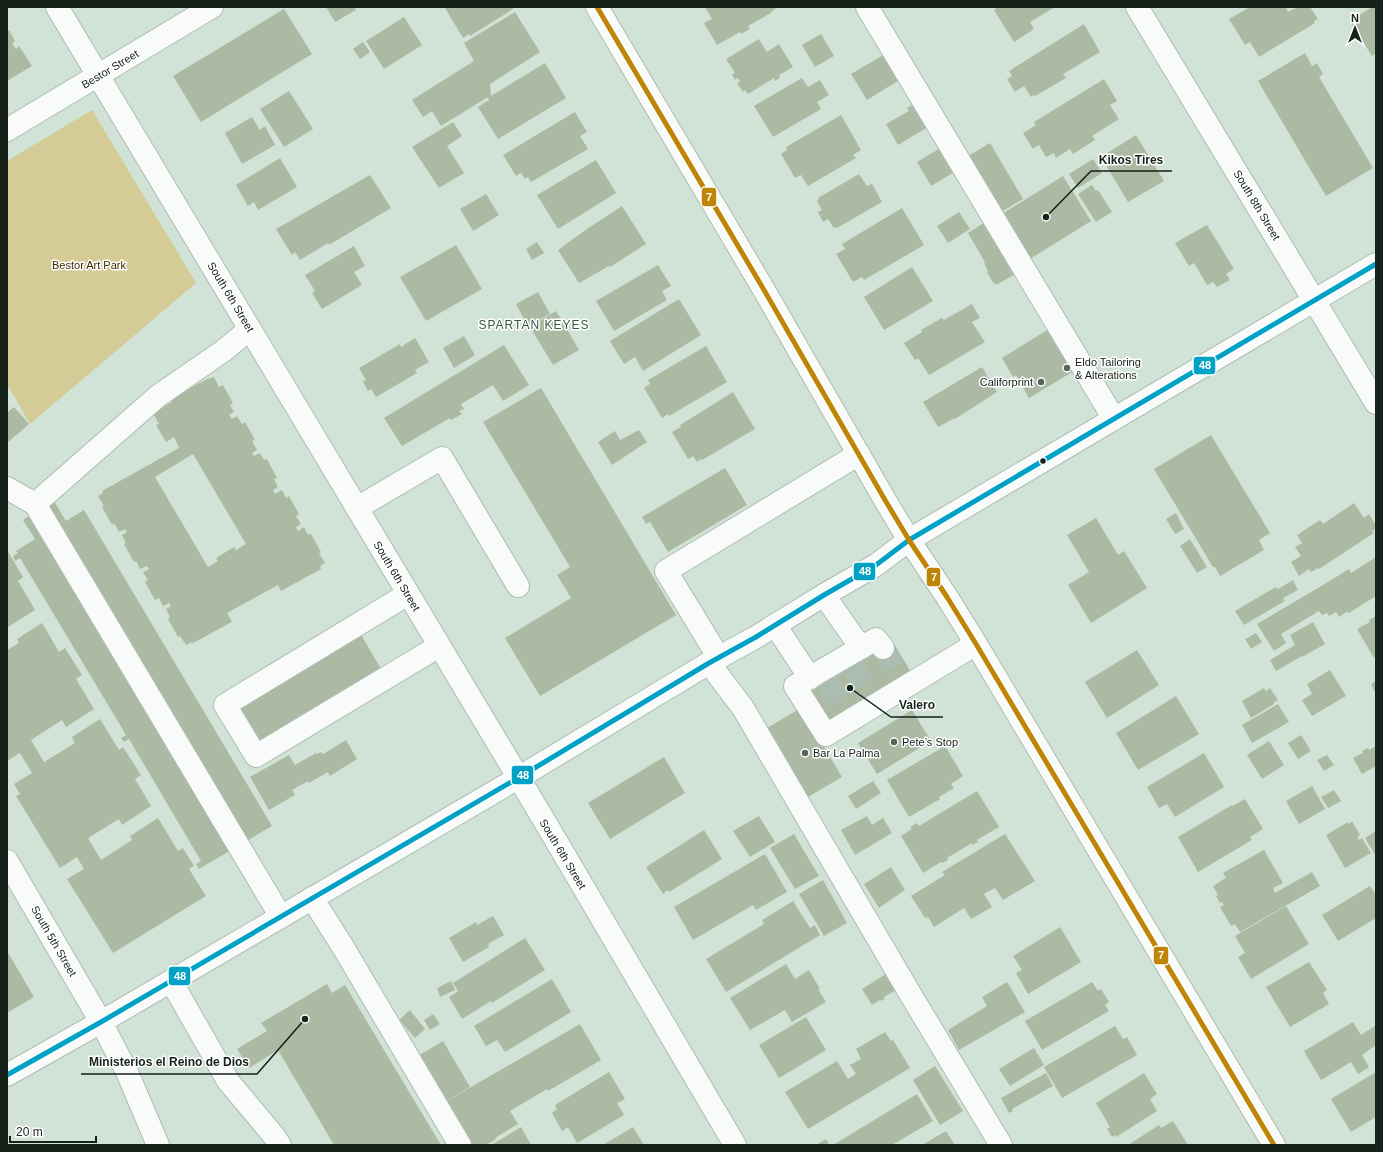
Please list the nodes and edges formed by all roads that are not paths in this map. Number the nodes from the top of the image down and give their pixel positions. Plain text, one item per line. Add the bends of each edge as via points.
1 (58, 7) edge
2 (212, 7) edge
3 (597, 7) edge
4 (868, 7) edge
5 (1137, 7) edge
6 (99, 76) junction
7 (7, 130) edge
8 (1376, 264) edge
9 (1314, 300) junction
10 (250, 329) junction
11 (1376, 403) edge
12 (1114, 418) junction
13 (859, 454) junction
14 (7, 488) edge
15 (35, 504) junction
16 (357, 508) junction
17 (909, 540) junction
18 (518, 586) dead end
19 (408, 594) junction
20 (824, 595) junction
21 (774, 625) junction
22 (976, 644) junction
23 (439, 646) junction
24 (883, 648) tunnel mouth
25 (853, 657) junction
26 (714, 660) junction
27 (819, 677) junction
28 (518, 778) junction
29 (7, 860) edge
30 (312, 898) junction
31 (281, 917) junction
32 (171, 981) junction
33 (101, 1022) junction
34 (7, 1074) edge
35 (152, 1143) edge
36 (280, 1145) edge
37 (460, 1145) edge
38 (735, 1145) edge
39 (1001, 1145) edge
40 (1274, 1145) edge

1 - 6 street, South 6th Street
2 - 6 street, Bestor Street
3 - 13 street
4 - 12 street
5 - 9 street, South 8th Street
6 - 7 street, Bestor Street
6 - 10 street, South 6th Street
8 - 9 street
9 - 11 street, South 8th Street
9 - 12 street
10 - 15 street via 158,396
10 - 16 street, South 6th Street
12 - 17 street
13 - 17 street
13 - 26 street via 666,571
14 - 15 street
15 - 31 street
16 - 18 street via 442,458
16 - 19 street, South 6th Street
17 - 20 street via 876,565
17 - 22 street
19 - 23 street, South 6th Street
19 - 23 street via 225,705 256,756
20 - 21 street
20 - 25 street
21 - 26 street
21 - 27 street
22 - 27 street via 874,700 848,716 826,735 795,686
22 - 40 street
23 - 28 street, South 6th Street
24 - 25 street via 876,639
25 - 27 street
26 - 28 street
26 - 39 street
28 - 30 street
28 - 38 street, South 6th Street
29 - 33 street, South 5th Street
30 - 31 street
30 - 37 street
31 - 32 street
32 - 33 street
32 - 36 street via 228,1080
33 - 34 street
33 - 35 street, South 5th Street via 127,1072

